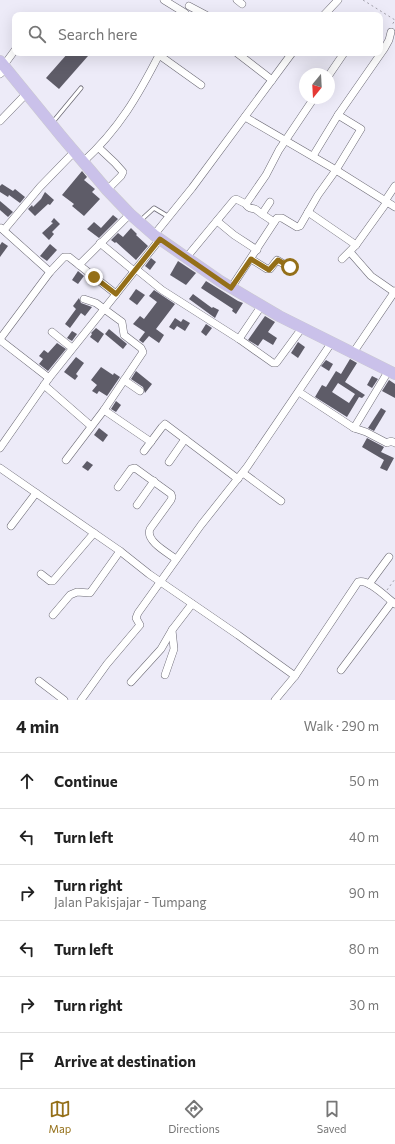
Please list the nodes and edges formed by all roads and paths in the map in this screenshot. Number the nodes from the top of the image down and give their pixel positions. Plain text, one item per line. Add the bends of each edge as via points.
1 (164, 0) edge
2 (338, 0) edge
3 (363, 0) edge
4 (191, 3) edge
5 (181, 12) edge
6 (185, 12) edge
7 (202, 12) edge
8 (327, 12) edge
9 (382, 12) edge
10 (383, 12) edge
11 (395, 20) edge
12 (393, 22) dead end
13 (391, 32) dead end
14 (383, 50) edge
15 (12, 54) edge
16 (158, 56) edge
17 (162, 56) edge
18 (241, 56) edge
19 (290, 56) edge
20 (342, 56) edge
21 (379, 56) edge
22 (3, 67) edge
23 (334, 68) edge
24 (272, 80) junction
25 (201, 85) dead end
26 (81, 88) dead end
27 (26, 94) junction
28 (310, 104) edge
29 (338, 115) junction
30 (245, 117) junction
31 (0, 121) edge
32 (51, 124) junction
33 (286, 140) junction
34 (98, 148) junction
35 (74, 152) junction
36 (313, 156) junction
37 (83, 162) junction
38 (336, 170) junction
39 (395, 186) edge
40 (107, 190) junction
41 (386, 201) junction
42 (270, 202) dead end
43 (246, 204) junction
44 (395, 207) edge
45 (308, 212) junction
46 (130, 214) junction
47 (262, 214) junction
48 (168, 218) junction
49 (217, 221) junction
50 (274, 222) junction
51 (139, 223) junction
52 (2, 229) edge
53 (157, 237) junction
54 (100, 243) junction
55 (356, 245) junction
56 (257, 250) junction
57 (350, 252) junction
58 (186, 258) junction
59 (251, 259) junction
60 (342, 259) dead end
61 (79, 265) junction
62 (290, 267) dead end
63 (135, 270) junction
64 (50, 272) junction
65 (231, 288) junction
66 (395, 291) edge
67 (116, 294) junction
68 (84, 299) dead end
69 (262, 305) junction
70 (104, 309) junction
71 (302, 328) junction
72 (52, 332) dead end
73 (0, 339) edge
74 (239, 339) junction
75 (332, 342) junction
76 (72, 348) junction
77 (353, 353) junction
78 (392, 372) edge
79 (49, 378) junction
80 (124, 380) junction
81 (44, 385) junction
82 (140, 391) dead end
83 (298, 392) junction
84 (104, 410) junction
85 (92, 426) junction
86 (354, 428) junction
87 (185, 439) junction
88 (151, 442) junction
89 (395, 443) edge
90 (0, 448) edge
91 (144, 451) dead end
92 (66, 460) dead end
93 (169, 462) dead end
94 (0, 468) edge
95 (243, 473) junction
96 (238, 479) junction
97 (154, 481) junction
98 (118, 487) dead end
99 (36, 493) junction
100 (281, 501) dead end
101 (137, 505) dead end
102 (12, 526) dead end
103 (94, 533) junction
104 (120, 551) junction
105 (389, 557) dead end
106 (176, 559) junction
107 (41, 574) dead end
108 (395, 579) edge
109 (161, 582) junction
110 (369, 584) junction
111 (384, 595) junction
112 (394, 603) edge
113 (192, 604) junction
114 (53, 615) dead end
115 (172, 630) junction
116 (341, 670) dead end
117 (165, 676) dead end
118 (295, 676) junction
119 (39, 681) dead end
120 (131, 682) dead end
121 (64, 700) edge
122 (81, 700) edge
123 (275, 700) edge

1 - 5 street
2 - 8 street
3 - 9 path
4 - 6 street
4 - 7 street
10 - 11 path
11 - 12 path
13 - 14 street
15 - 22 street
16 - 34 street via 132,105 114,131
17 - 25 street
18 - 24 street
19 - 24 street
20 - 23 street
21 - 29 street
22 - 27 main road
24 - 30 street
26 - 32 lane
27 - 31 street
27 - 32 main road
28 - 33 street
29 - 36 street
29 - 38 street via 361,129
30 - 33 street
30 - 48 street
32 - 35 main road
33 - 36 street
33 - 43 street
34 - 37 street
34 - 40 street via 122,172
35 - 37 main road
35 - 52 street
36 - 38 street
37 - 40 main road
38 - 41 street
38 - 45 street
39 - 41 street
40 - 46 main road
41 - 44 street
41 - 55 street
42 - 47 street
43 - 47 street
43 - 49 street via 234,200
45 - 50 street via 298,227 279,217
45 - 55 street
46 - 51 main road
46 - 54 street
47 - 50 street
48 - 51 lane via 154,208
48 - 53 street
49 - 56 street
49 - 58 street
50 - 56 street
51 - 53 main road
52 - 64 street
53 - 58 main road
53 - 63 street
54 - 61 street
54 - 63 street
55 - 57 street
56 - 59 street
57 - 60 street
57 - 66 street via 371,276
58 - 65 main road
59 - 62 street via 269,270 278,260
59 - 65 street
61 - 64 street via 66,256 61,258
61 - 67 street
63 - 67 street
63 - 74 street
64 - 73 street
65 - 69 main road
66 - 77 street
67 - 70 street
68 - 70 street
69 - 71 main road
69 - 74 street
70 - 76 street
70 - 80 street via 122,322 124,334 143,350
71 - 74 street via 276,363
71 - 75 main road
72 - 76 street
73 - 79 street
75 - 77 main road
75 - 83 street
76 - 79 street
77 - 78 main road
78 - 86 street
79 - 81 street
80 - 82 street
80 - 84 street
81 - 85 street
81 - 90 street
83 - 86 street
83 - 95 street
84 - 85 street
84 - 88 street
85 - 92 street
86 - 89 street via 388,443
87 - 88 street via 164,424
87 - 93 street
87 - 96 street
88 - 91 street
94 - 99 street
95 - 96 street
95 - 100 street
96 - 106 street
97 - 98 street via 133,468
97 - 101 street
97 - 106 street via 172,496 148,534 152,541
99 - 102 street
99 - 103 street
103 - 104 street
103 - 107 street via 53,581
104 - 109 street
104 - 114 street via 90,593 77,592 70,595
105 - 110 street
106 - 109 street
108 - 111 path
109 - 113 street
109 - 122 street via 137,615 140,625
110 - 111 street
110 - 118 street via 360,581 355,584
111 - 112 street
112 - 116 street
113 - 115 street
113 - 118 street
115 - 117 street via 174,649
115 - 120 street via 161,649
118 - 123 street
119 - 121 street

